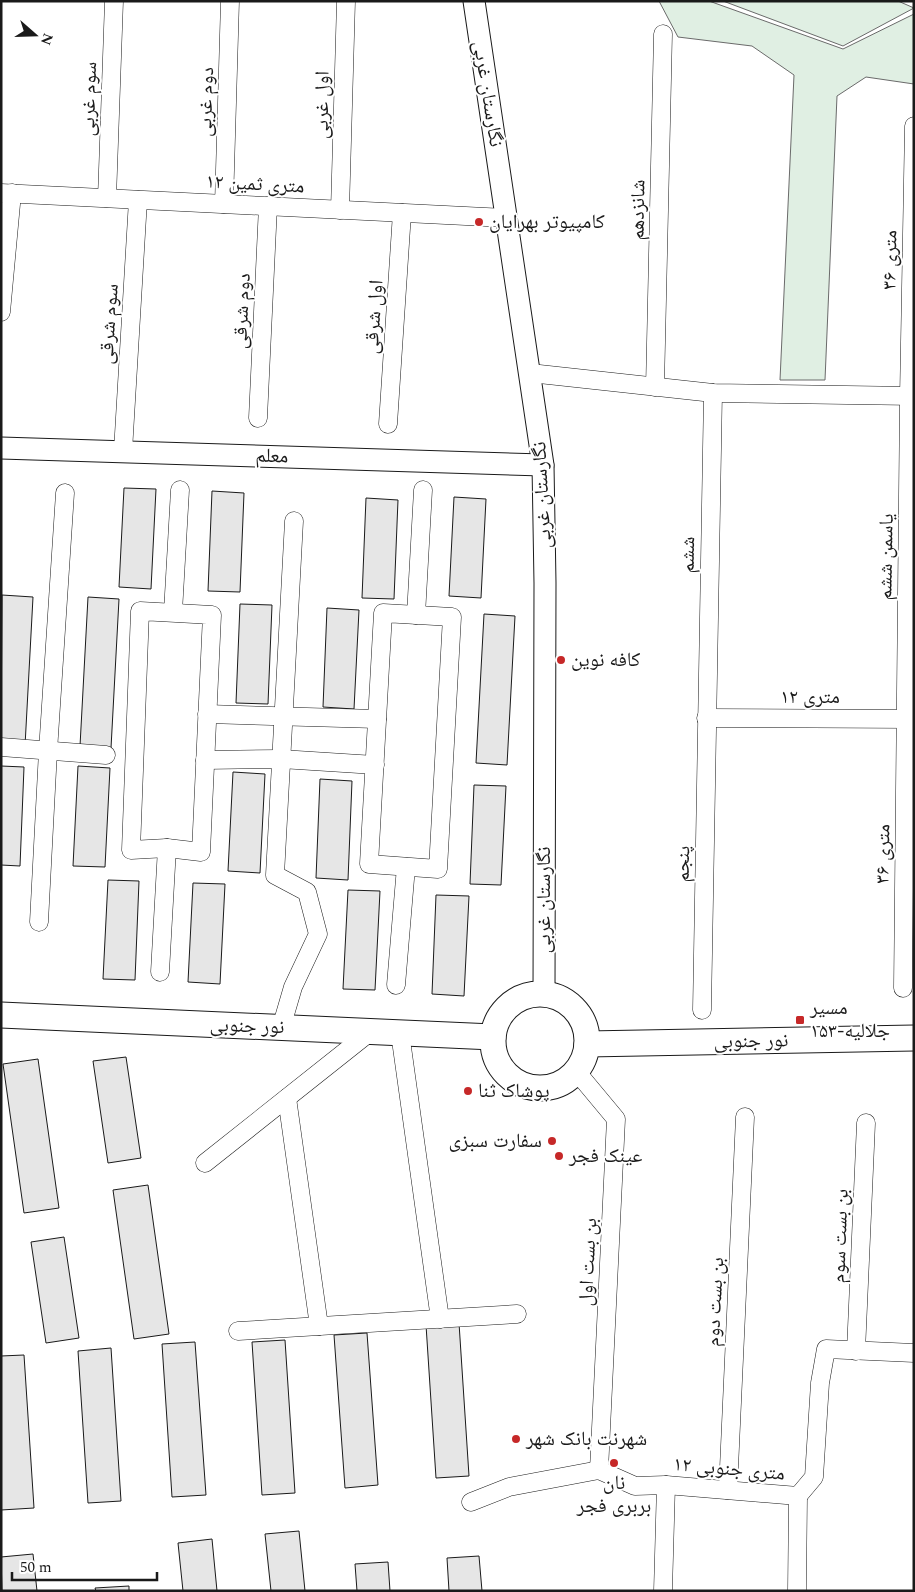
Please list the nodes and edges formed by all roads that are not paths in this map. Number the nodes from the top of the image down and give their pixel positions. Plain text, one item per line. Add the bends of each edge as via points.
1 (114, 1) edge
2 (230, 1) edge
3 (346, 1) edge
4 (474, 1) edge
5 (663, 34) dead end
6 (914, 126) edge
7 (7, 193) edge
8 (107, 198) junction
9 (138, 200) junction
10 (224, 204) junction
11 (268, 206) junction
12 (340, 210) junction
13 (402, 213) junction
14 (506, 218) junction
15 (1, 312) edge
16 (530, 373) junction
17 (655, 387) junction
18 (713, 393) junction
19 (911, 396) edge
20 (258, 418) dead end
21 (388, 424) dead end
22 (1, 448) edge
23 (123, 451) junction
24 (544, 465) junction
25 (180, 490) dead end
26 (423, 490) dead end
27 (66, 493) dead end
28 (294, 521) dead end
29 (173, 612) junction
30 (416, 615) junction
31 (207, 714) junction
32 (283, 716) junction
33 (706, 718) junction
34 (377, 719) junction
35 (910, 719) edge
36 (1, 747) edge
37 (48, 751) junction
38 (106, 755) dead end
39 (281, 759) junction
40 (205, 760) junction
41 (375, 765) junction
42 (167, 848) junction
43 (406, 867) junction
44 (39, 922) dead end
45 (160, 972) dead end
46 (396, 984) dead end
47 (903, 988) dead end
48 (544, 994) junction
49 (702, 1010) dead end
50 (1, 1016) edge
51 (281, 1028) junction
52 (370, 1032) junction
53 (400, 1033) junction
54 (493, 1037) junction
55 (914, 1038) edge
56 (587, 1044) junction
57 (576, 1072) junction
58 (286, 1098) junction
59 (745, 1117) dead end
60 (866, 1123) dead end
61 (205, 1163) dead end
62 (517, 1314) dead end
63 (440, 1319) junction
64 (320, 1326) junction
65 (238, 1331) dead end
66 (856, 1351) junction
67 (914, 1353) edge
68 (599, 1470) junction
69 (666, 1485) junction
70 (728, 1490) junction
71 (798, 1496) junction
72 (471, 1502) dead end
73 (664, 1591) edge
74 (798, 1591) edge

1 - 8 street, سوم غربی
2 - 10 street, دوم غربی
3 - 12 street, اول غربی
4 - 14 street, نگارستان غربی
5 - 17 street, شانزدهم
6 - 19 street, ۳۶ متری
7 - 8 street, ۱۲ متری ثمین
7 - 15 street
8 - 9 street, ۱۲ متری ثمین
9 - 10 street, ۱۲ متری ثمین
9 - 23 street, سوم شرقی
10 - 11 street, ۱۲ متری ثمین
11 - 12 street, ۱۲ متری ثمین
11 - 20 street, دوم شرقی
12 - 13 street, ۱۲ متری ثمین
13 - 14 street, ۱۲ متری ثمین
13 - 21 street, اول شرقی
14 - 16 street, نگارستان غربی
16 - 17 street
16 - 24 street, نگارستان غربی
17 - 18 street
18 - 19 street
18 - 33 street, ششم
19 - 35 street, یاسمن ششم
22 - 23 street, معلم
23 - 24 street, معلم
24 - 48 street, نگارستان غربی
25 - 29 street
26 - 30 street
27 - 37 street
28 - 32 street
29 - 31 street via 212,615
29 - 42 street via 140,611 130,850
30 - 34 street via 383,613
30 - 43 street via 452,617 438,869
31 - 32 street
31 - 40 street
32 - 34 street
32 - 39 street
33 - 35 street, ۱۲ متری
33 - 49 street, پنجم
34 - 41 street
35 - 47 street, ۳۶ متری
36 - 37 street
37 - 38 street
37 - 44 street
39 - 40 street
39 - 41 street
39 - 51 street via 275,875 306,892 318,934 293,988
40 - 42 street via 201,852
41 - 43 street via 369,864
42 - 45 street
43 - 46 street
48 - 54 main road via 516,1000 504,1010 496,1022
48 - 56 main road via 558,997 571,1005 586,1029
50 - 51 main road, نور جنوبی
51 - 52 main road, نور جنوبی
52 - 53 main road, نور جنوبی
52 - 58 street
53 - 54 main road, نور جنوبی
53 - 63 street
54 - 57 main road via 494,1052 500,1066 509,1078 522,1085 537,1089 552,1087
55 - 56 main road, نور جنوبی
56 - 57 main road via 584,1059
57 - 68 street, بن بست اول via 616,1119
58 - 61 street
58 - 64 street
59 - 70 street, بن بست دوم
60 - 66 street, بن بست سوم
62 - 63 street
63 - 64 street
64 - 65 street
66 - 67 street, ۱۲ متری جنوبی
66 - 71 street, ۱۲ متری جنوبی via 826,1349 820,1383 814,1477
68 - 69 street, ۱۲ متری جنوبی via 636,1486
68 - 72 street via 510,1487
69 - 70 street, ۱۲ متری جنوبی
69 - 73 street
70 - 71 street, ۱۲ متری جنوبی
71 - 74 street

